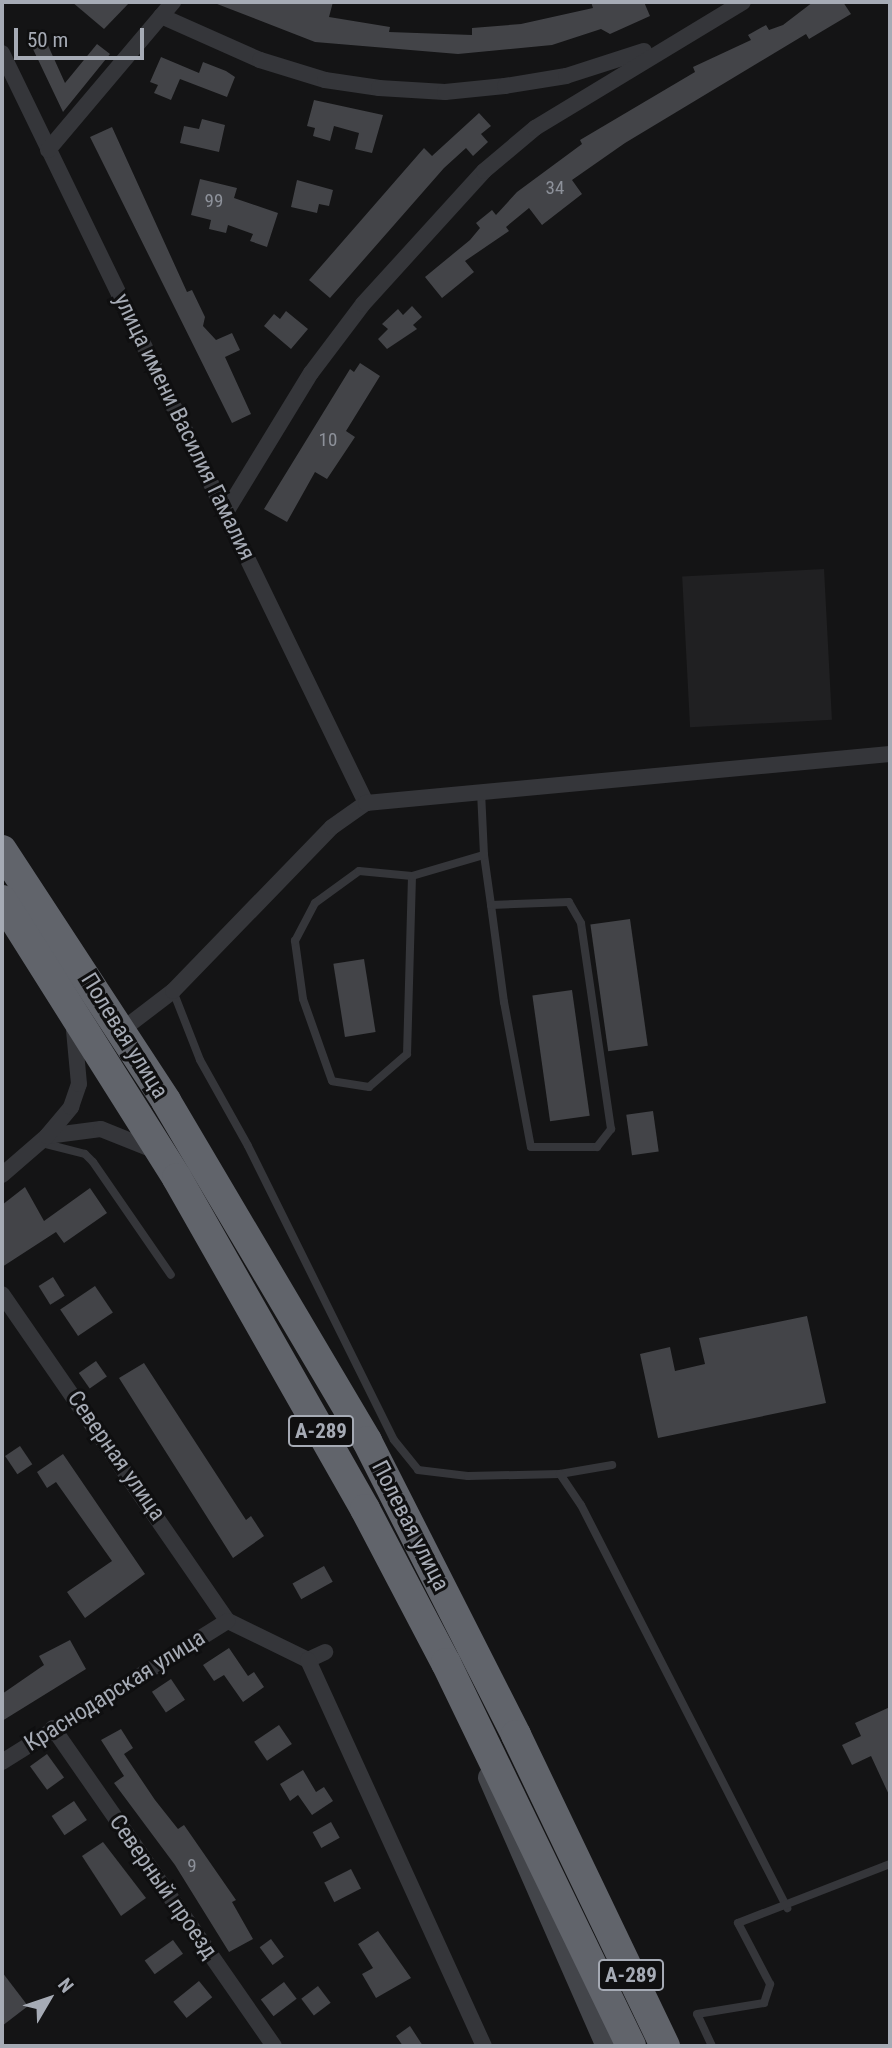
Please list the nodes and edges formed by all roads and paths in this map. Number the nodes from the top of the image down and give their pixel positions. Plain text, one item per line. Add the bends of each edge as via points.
1 (173, 2) edge
2 (743, 2) edge
3 (161, 16) junction
4 (697, 31) junction
5 (2, 53) edge
6 (48, 150) junction
7 (226, 512) junction
8 (890, 754) edge
9 (481, 791) junction
10 (366, 803) junction
11 (2, 850) edge
12 (484, 855) junction
13 (412, 876) junction
14 (2, 900) edge
15 (491, 905) junction
16 (62, 989) junction
17 (173, 991) junction
18 (122, 1030) junction
19 (44, 1139) junction
20 (2, 1175) edge
21 (177, 1178) junction
22 (171, 1275) dead end
23 (2, 1294) edge
24 (612, 1465) dead end
25 (560, 1474) junction
26 (228, 1621) junction
27 (325, 1652) dead end
28 (308, 1660) junction
29 (458, 1688) junction
30 (52, 1728) junction
31 (2, 1762) edge
32 (890, 1864) edge
33 (787, 1908) junction
34 (274, 2046) edge
35 (484, 2046) edge
36 (607, 2046) edge
37 (631, 2046) edge
38 (665, 2046) edge
39 (712, 2046) edge

1 - 3 street
2 - 4 street
3 - 4 street via 201,37 325,80 445,92 566,76
3 - 6 street
4 - 7 street via 546,121 484,171 363,304 311,373
5 - 6 street, улица имени Василия Гамалия
6 - 7 street, улица имени Василия Гамалия
7 - 10 street, улица имени Василия Гамалия
8 - 9 street
9 - 10 street
9 - 12 lane
10 - 17 street via 332,827
11 - 18 highway, Полевая улица / А-289
12 - 13 lane
12 - 15 lane
13 - 13 lane via 359,871 315,903 295,942 303,999 332,1081 369,1087 407,1054
14 - 16 highway, Полевая улица / А-289
15 - 15 lane via 569,902 581,923 611,1129 597,1147 531,1147
16 - 19 street, А-289 via 79,1046 79,1084 71,1107
16 - 21 highway, Полевая улица / А-289
17 - 18 street
17 - 25 lane via 200,1060 248,1146 394,1440 418,1470 468,1476
18 - 38 highway, Полевая улица / А-289 via 367,1441 516,1735
19 - 20 street
19 - 21 street, А-289 via 101,1129 124,1134 149,1146
19 - 22 lane via 85,1154 93,1162
21 - 29 highway, Полевая улица / А-289 via 365,1508
23 - 26 street, Северная улица
24 - 25 lane
25 - 33 lane via 581,1505
26 - 28 street
26 - 30 street, Краснодарская улица
27 - 28 street
28 - 35 street
29 - 36 main road via 503,1820
29 - 37 highway, Полевая улица / А-289
30 - 31 street, Краснодарская улица
30 - 34 street, Северный проезд
32 - 33 lane
33 - 39 lane via 738,1923 770,1984 764,2003 697,2014

